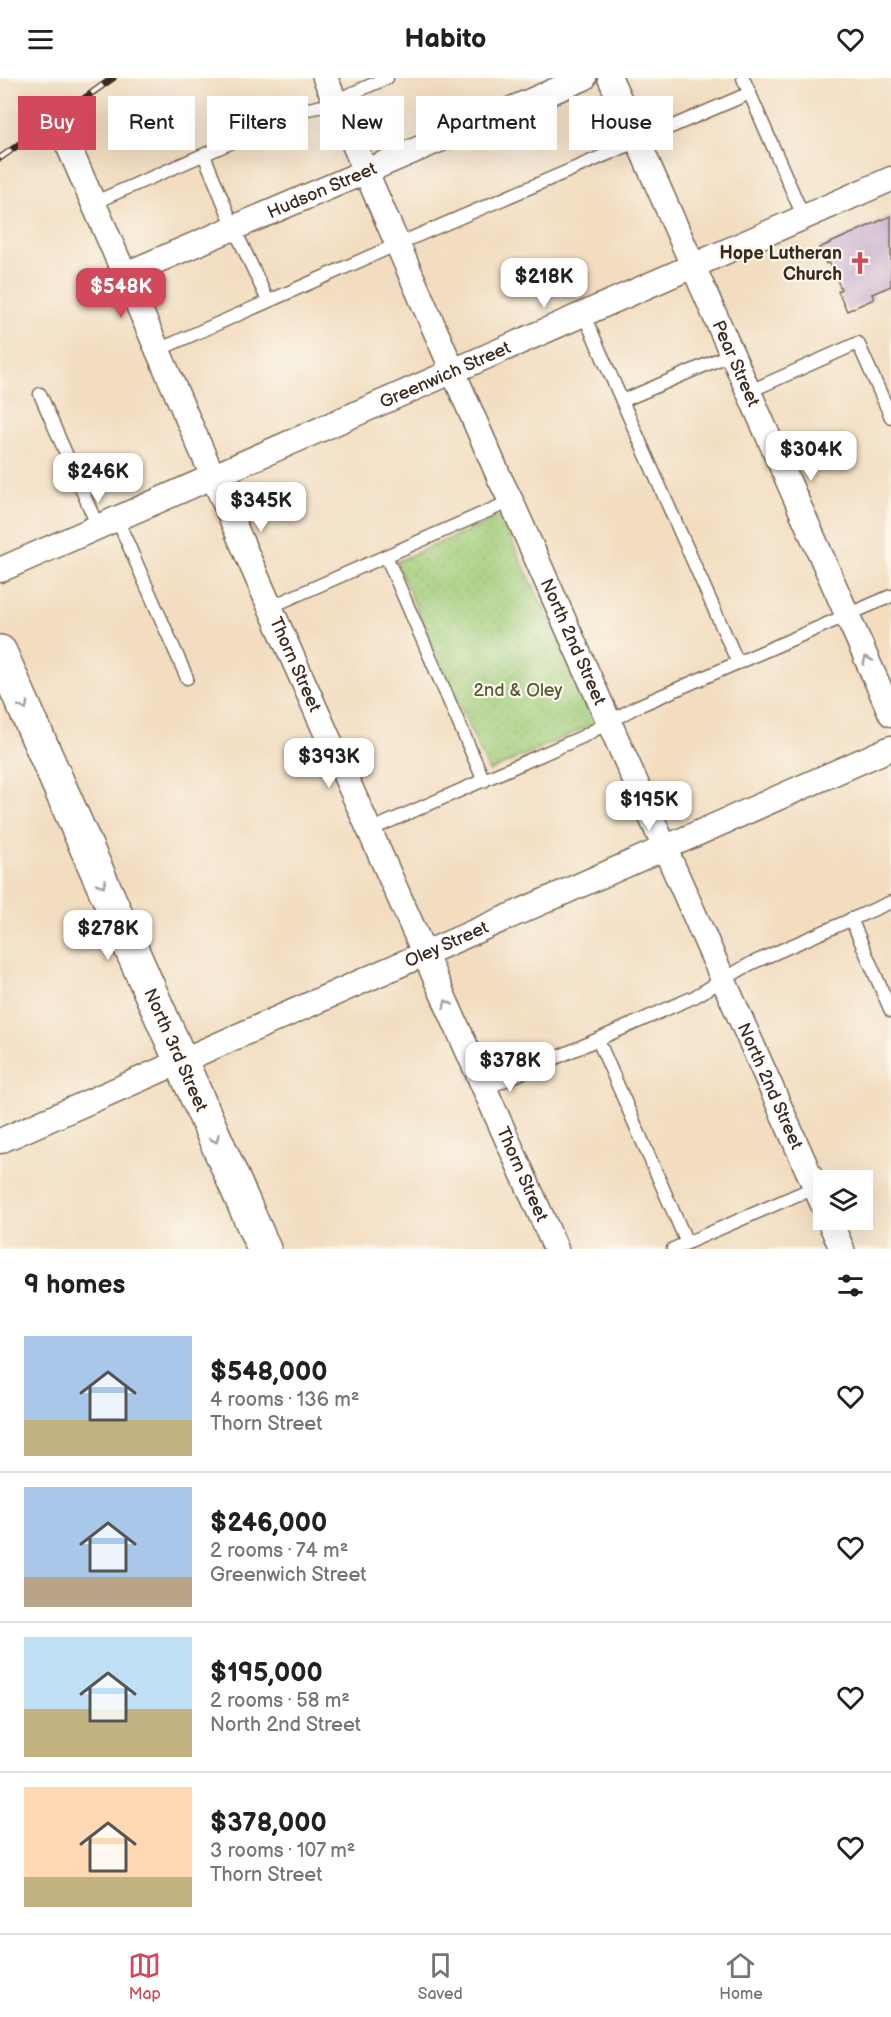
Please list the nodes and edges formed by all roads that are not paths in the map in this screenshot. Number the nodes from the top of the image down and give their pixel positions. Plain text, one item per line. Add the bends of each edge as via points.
1 (325, 78) edge
2 (387, 78) edge
3 (584, 78) edge
4 (610, 78) edge
5 (743, 78) edge
6 (750, 93) junction
7 (333, 96) edge
8 (346, 96) edge
9 (618, 96) edge
10 (320, 107) edge
11 (673, 126) edge
12 (70, 150) edge
13 (357, 150) edge
14 (616, 150) edge
15 (641, 150) edge
16 (204, 155) junction
17 (366, 171) junction
18 (891, 179) edge
19 (93, 203) junction
20 (804, 218) junction
21 (234, 228) junction
22 (398, 244) junction
23 (693, 267) junction
24 (126, 274) junction
25 (268, 302) junction
26 (584, 315) junction
27 (158, 350) junction
28 (731, 354) junction
29 (454, 371) junction
30 (748, 392) junction
31 (40, 394) dead end
32 (622, 401) junction
33 (891, 417) edge
34 (213, 477) junction
35 (511, 501) junction
36 (107, 523) junction
37 (386, 556) junction
38 (0, 570) edge
39 (891, 596) edge
40 (270, 607) junction
41 (847, 615) junction
42 (0, 652) edge
43 (738, 663) junction
44 (187, 678) dead end
45 (891, 714) edge
46 (610, 722) junction
47 (891, 748) edge
48 (484, 780) junction
49 (370, 830) junction
50 (665, 849) junction
51 (891, 902) edge
52 (851, 919) junction
53 (425, 955) junction
54 (724, 980) junction
55 (891, 1011) edge
56 (598, 1040) junction
57 (180, 1062) junction
58 (485, 1089) junction
59 (0, 1141) edge
60 (813, 1183) edge
61 (813, 1199) edge
62 (833, 1230) edge
63 (687, 1243) junction
64 (264, 1249) edge
65 (556, 1249) edge
66 (673, 1249) edge
67 (842, 1249) edge

1 - 7 street, North 2nd Street
2 - 8 lane
3 - 17 street, Hudson Street
4 - 9 street, Pear Street
5 - 6 lane
6 - 11 lane
6 - 20 lane
10 - 16 lane
12 - 19 street, Thorn Street
13 - 17 street, North 2nd Street
14 - 22 lane
15 - 23 street, Pear Street
16 - 19 lane
16 - 21 lane
17 - 21 street, Hudson Street
17 - 22 street, North 2nd Street
18 - 20 street, Greenwich Street
19 - 24 street, Thorn Street
20 - 23 street, Greenwich Street
21 - 24 street, Hudson Street
21 - 25 lane
22 - 25 lane
22 - 29 street, North 2nd Street
23 - 26 street, Greenwich Street
23 - 28 street, Pear Street
24 - 27 street, Thorn Street
25 - 27 lane
26 - 29 street, Greenwich Street
26 - 32 lane
27 - 34 street, Thorn Street
28 - 30 street, Pear Street
28 - 32 lane
29 - 34 street, Greenwich Street
29 - 35 street, North 2nd Street
30 - 33 lane via 858,344
30 - 41 street, Pear Street
31 - 36 lane
32 - 43 lane
34 - 36 street, Greenwich Street
34 - 40 street, Thorn Street
35 - 37 lane
35 - 46 street, North 2nd Street
36 - 38 street, Greenwich Street
36 - 44 lane
37 - 40 lane
37 - 48 lane
39 - 41 lane
40 - 49 street, Thorn Street
41 - 43 lane
45 -> 41 street, Pear Street
42 -> 57 street, North 3rd Street
43 - 46 lane
46 - 48 lane
46 - 50 street, North 2nd Street
47 - 50 street, Oley Street
48 - 49 lane
49 - 53 street, Thorn Street
50 - 53 street, Oley Street
50 - 54 street, North 2nd Street
51 - 52 lane
52 - 54 lane via 750,963
52 - 55 lane
53 - 57 street, Oley Street
58 -> 53 street, Thorn Street
54 - 56 lane
54 - 60 street, North 2nd Street
56 - 58 lane
56 - 63 lane
57 - 59 street, Oley Street
57 -> 64 street, North 3rd Street
58 - 65 street, Thorn Street
61 - 63 lane
62 - 67 street
63 - 66 lane

